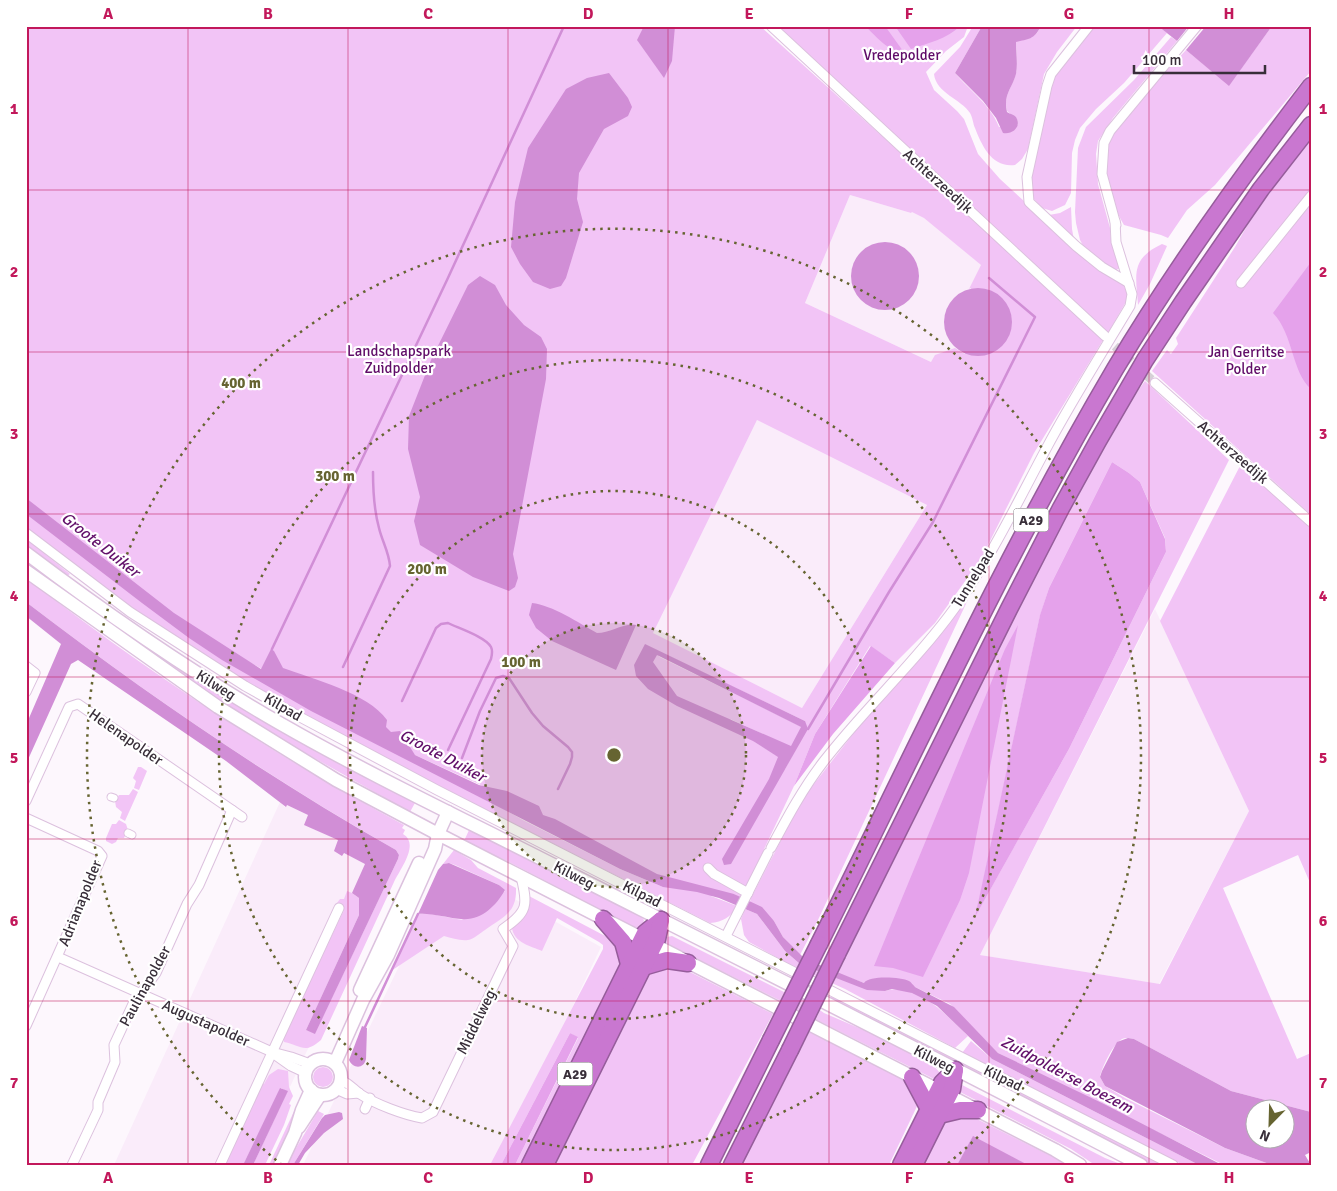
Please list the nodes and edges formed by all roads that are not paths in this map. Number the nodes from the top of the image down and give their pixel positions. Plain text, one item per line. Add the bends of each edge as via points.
1 (771, 26) edge
2 (1089, 26) edge
3 (1198, 26) edge
4 (1311, 86) edge
5 (1311, 125) edge
6 (1311, 196) edge
7 (1241, 283) dead end
8 (1129, 284) junction
9 (1105, 336) tunnel mouth
10 (1155, 383) tunnel mouth
11 (1311, 522) edge
12 (26, 533) edge
13 (26, 553) edge
14 (26, 571) edge
15 (26, 666) edge
16 (26, 692) edge
17 (26, 802) edge
18 (232, 810) junction
19 (448, 812) junction
20 (242, 817) dead end
21 (26, 818) edge
22 (438, 834) junction
23 (708, 868) dead end
24 (521, 876) junction
25 (747, 895) junction
26 (339, 908) dead end
27 (603, 918) junction
28 (661, 920) junction
29 (726, 936) junction
30 (648, 942) junction
31 (58, 957) junction
32 (688, 962) junction
33 (636, 965) junction
34 (140, 994) junction
35 (26, 1026) edge
36 (272, 1052) junction
37 (331, 1061) junction
38 (308, 1069) junction
39 (954, 1070) junction
40 (912, 1077) junction
41 (339, 1084) junction
42 (316, 1092) junction
43 (944, 1093) junction
44 (370, 1098) junction
45 (365, 1109) dead end
46 (978, 1110) junction
47 (934, 1112) junction
48 (72, 1165) edge
49 (220, 1165) edge
50 (280, 1165) edge
51 (530, 1165) edge
52 (545, 1165) edge
53 (709, 1165) edge
54 (732, 1165) edge
55 (901, 1165) edge
56 (914, 1165) edge
57 (1080, 1165) edge
58 (1141, 1165) edge
59 (1173, 1165) edge

1 - 9 street, Achterzeedijk
2 - 8 street via 1051,74 1027,177 1029,202 1083,252
3 - 8 street, Tunnelpad via 1110,131 1104,143 1102,174 1130,271
4 - 53 highway, A29, bridge via 1186,256 1066,455 1010,560
5 - 54 highway, A29, bridge via 1256,196 1188,294 1098,441 1061,508
6 - 7 street
8 - 25 street, Tunnelpad via 1132,294 1130,306 1048,444 977,574 938,632 824,761 803,791
10 - 11 street, Achterzeedijk
12 - 29 street, Kilpad via 130,612 245,686 437,790
13 - 19 main road, Kilweg via 156,647 230,694
14 - 22 main road, Kilweg via 226,712 336,780
15 - 16 street via 36,673
17 - 18 street, Helenapolder via 69,707 78,704
18 - 20 street, Helenapolder
18 - 34 street, Paulinapolder via 156,973
19 - 22 main road
19 - 28 main road, Kilweg
21 - 31 street, Adrianapolder via 98,851 102,856
22 - 24 main road, Kilweg
22 - 37 main road via 435,849 388,955
23 - 25 street
24 - 27 main road, Kilweg
24 - 44 street, Middelweg via 526,899 524,910 519,918 503,929 514,946 433,1112 422,1118 408,1115
25 - 29 street, Tunnelpad
26 - 36 street
27 - 30 main road, Kilweg
27 - 33 highway via 623,942
28 - 30 highway, A29 via 657,939
28 - 39 main road, Kilweg
29 - 59 street, Kilpad
30 - 32 main road, Kilweg
30 - 33 highway, A29
31 - 34 street, Augustapolder
31 - 35 street, Adrianapolder
32 - 33 highway via 667,960
32 - 40 main road, Kilweg
33 - 51 highway, A29
33 - 52 highway, A29
34 - 36 street, Augustapolder
34 - 48 street, Paulinapolder via 114,1045 115,1062 98,1102 98,1110
36 - 38 street, Augustapolder via 291,1057
36 - 49 street
37 - 38 main road via 315,1061
37 - 41 main road via 341,1074
38 - 42 main road via 305,1079
39 - 43 highway via 942,1083
39 - 58 main road, Kilweg
40 - 43 main road, Kilweg
40 - 47 highway
41 - 42 main road via 326,1095
41 - 44 street, Middelweg via 347,1094 359,1093
42 - 50 main road via 310,1114 295,1134
43 - 46 main road, Kilweg
43 - 47 highway
44 - 45 street
46 - 47 highway
46 - 57 main road, Kilweg
47 - 55 highway
47 - 56 highway

